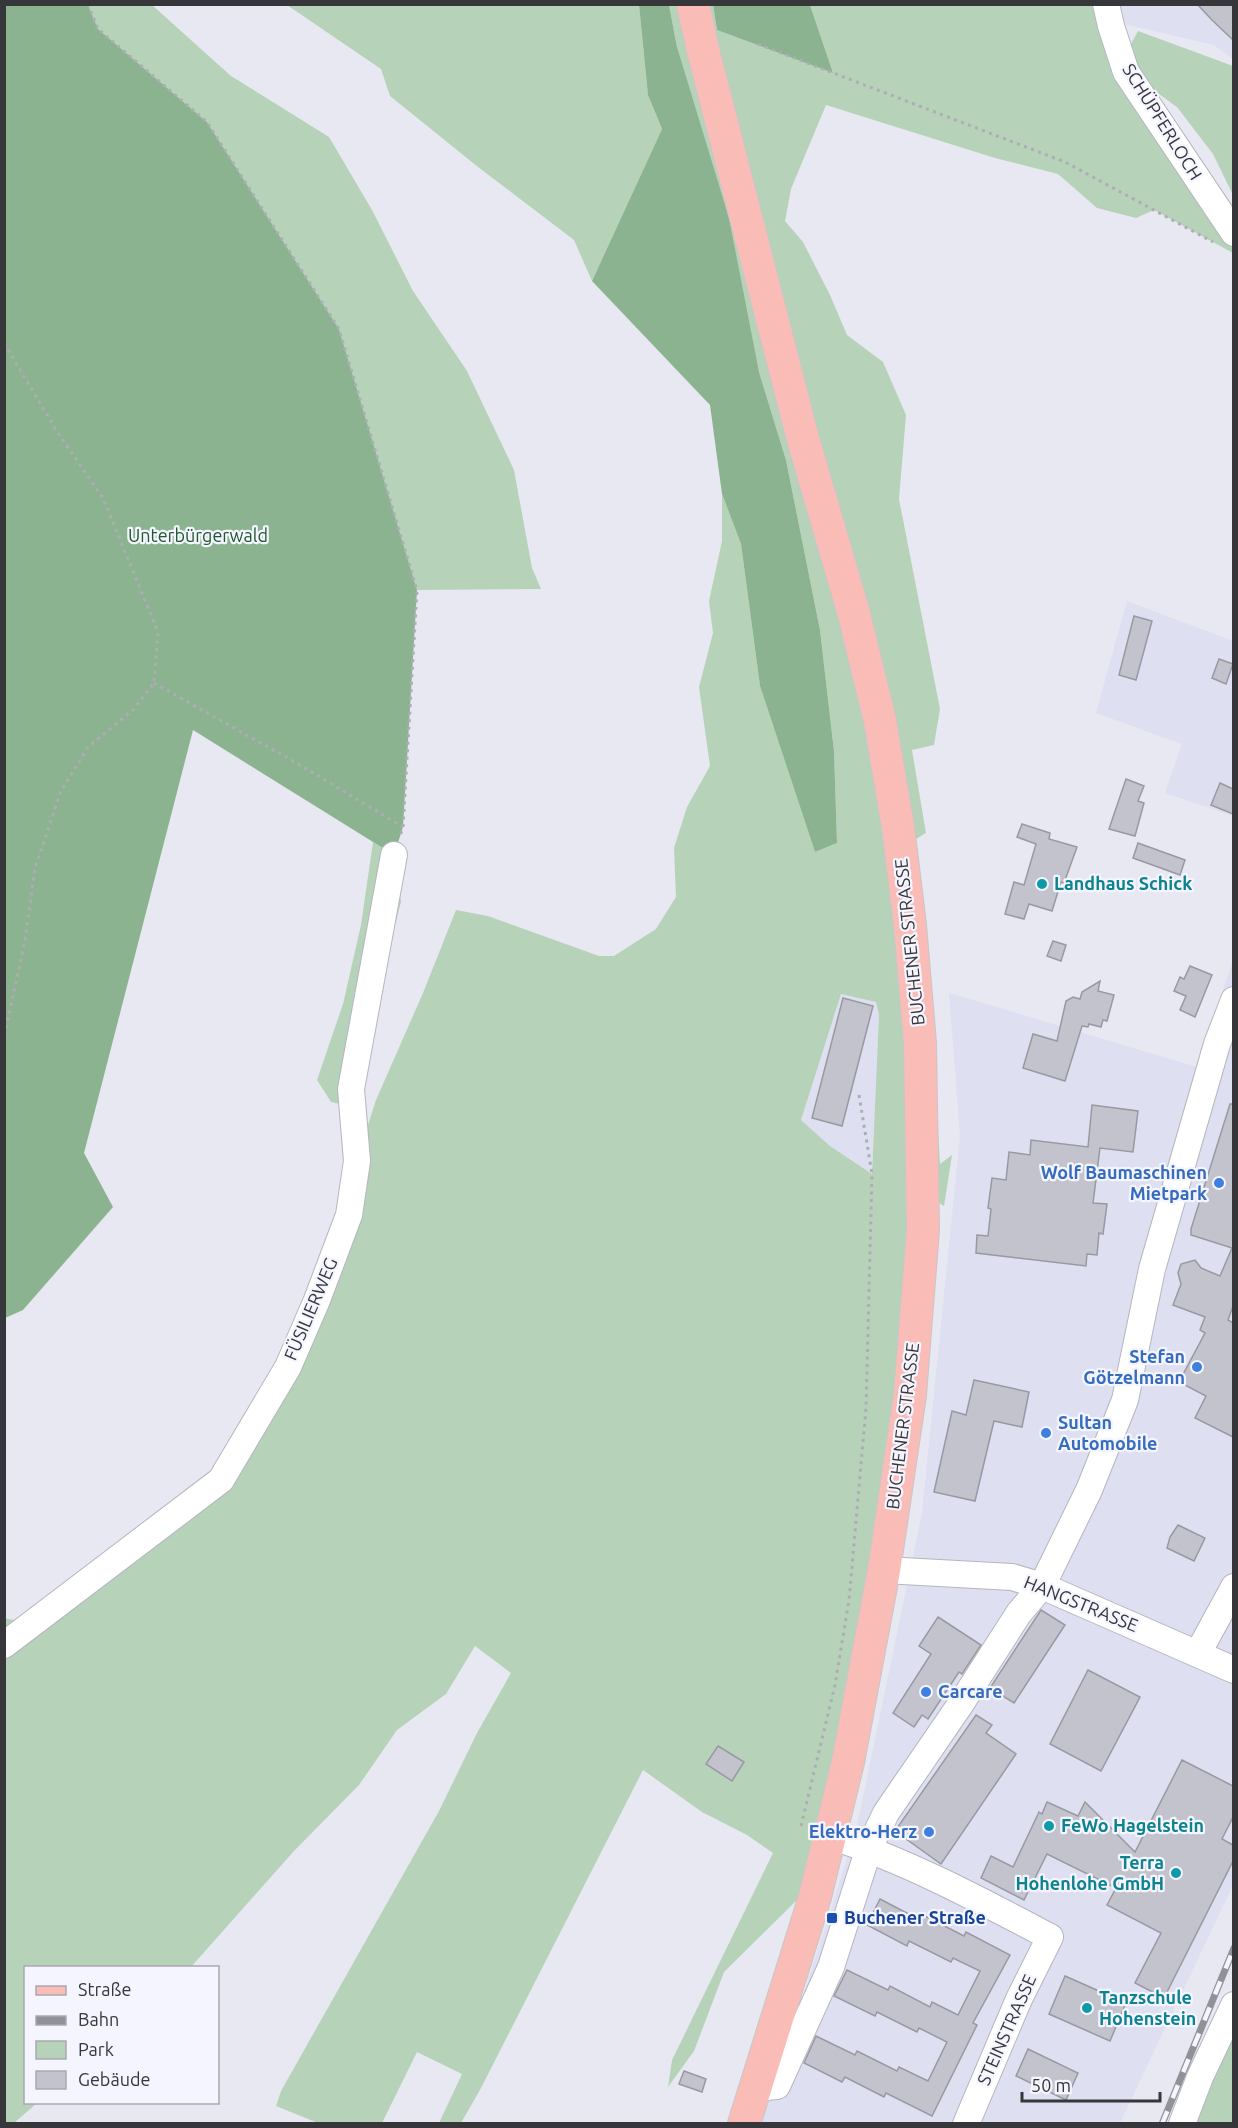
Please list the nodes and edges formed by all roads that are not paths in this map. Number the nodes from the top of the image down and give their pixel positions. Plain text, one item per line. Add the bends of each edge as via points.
1 (693, 4) edge
2 (1106, 4) edge
3 (1224, 238) edge
4 (394, 855) dead end
5 (1233, 1000) edge
6 (884, 1570) junction
7 (1042, 1586) junction
8 (1233, 1587) edge
9 (4, 1645) edge
10 (1198, 1653) junction
11 (1233, 1670) edge
12 (816, 1831) junction
13 (869, 1848) junction
14 (1233, 2005) edge
15 (756, 2088) junction
16 (744, 2124) edge
17 (966, 2124) edge
18 (1182, 2124) edge

1 - 6 main road, BUCHENER STRASSE via 803,439 854,614 880,721 910,925 920,1043 923,1230 910,1395
2 - 3 street, SCHÜPFERLOCH via 1126,72
4 - 9 street, FÜSILIERWEG via 351,1089 357,1161 349,1215 288,1366 221,1480
5 - 7 street via 1152,1269 1125,1400 1089,1490
6 - 7 street, HANGSTRASSE via 1012,1577
6 - 12 main road, BUCHENER STRASSE via 848,1762
7 - 10 street, HANGSTRASSE
7 - 13 street via 1019,1613 885,1813
8 - 10 street
10 - 11 street, HANGSTRASSE
12 - 13 street
12 - 15 main road, BUCHENER STRASSE via 815,1897
13 - 15 street via 831,1967 777,2086
13 - 17 street, STEINSTRASSE via 957,1887 1050,1936
14 - 18 street
15 - 16 main road, BUCHENER STRASSE

